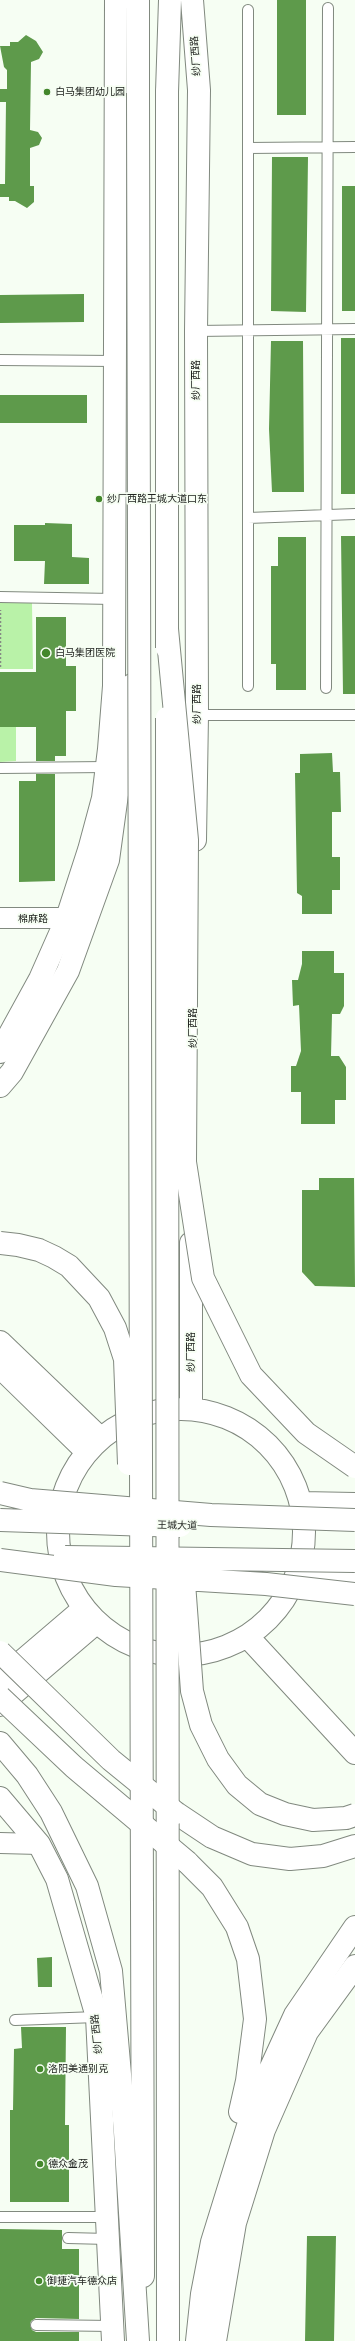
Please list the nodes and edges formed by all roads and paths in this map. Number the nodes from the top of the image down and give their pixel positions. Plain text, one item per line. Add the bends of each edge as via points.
1 (116, 0) edge
2 (138, 0) edge
3 (170, 0) edge
4 (192, 0) edge
5 (328, 8) dead end
6 (248, 10) dead end
7 (328, 147) junction
8 (355, 147) edge
9 (248, 148) junction
10 (355, 329) edge
11 (248, 330) junction
12 (327, 330) junction
13 (196, 331) junction
14 (0, 360) edge
15 (115, 361) junction
16 (355, 514) edge
17 (326, 515) junction
18 (248, 518) junction
19 (0, 597) edge
20 (114, 598) junction
21 (167, 629) junction
22 (139, 634) junction
23 (0, 667) edge
24 (248, 686) dead end
25 (326, 688) dead end
26 (197, 715) junction
27 (355, 715) edge
28 (107, 767) junction
29 (0, 768) edge
30 (0, 918) edge
31 (67, 918) junction
32 (0, 1052) edge
33 (4, 1082) edge
34 (168, 1229) junction
35 (0, 1243) edge
36 (0, 1342) edge
37 (0, 1367) edge
38 (191, 1408) junction
39 (93, 1444) junction
40 (355, 1467) edge
41 (0, 1493) edge
42 (302, 1503) junction
43 (355, 1504) edge
44 (0, 1520) edge
45 (355, 1520) edge
46 (355, 1528) edge
47 (0, 1556) edge
48 (0, 1560) edge
49 (355, 1561) edge
50 (296, 1578) junction
51 (355, 1578) edge
52 (355, 1594) edge
53 (90, 1616) junction
54 (248, 1637) junction
55 (0, 1652) edge
56 (0, 1680) edge
57 (0, 1697) edge
58 (0, 1705) edge
59 (0, 1743) edge
60 (142, 1743) junction
61 (355, 1754) edge
62 (0, 1798) edge
63 (355, 1815) edge
64 (0, 1843) edge
65 (39, 1844) junction
66 (355, 1846) edge
67 (355, 1927) edge
68 (353, 1973) edge
69 (97, 2017) junction
70 (15, 2020) dead end
71 (107, 2217) junction
72 (0, 2218) edge
73 (68, 2238) dead end
74 (108, 2239) junction
75 (212, 2242) junction
76 (36, 2326) dead end
77 (112, 2334) edge
78 (138, 2341) edge
79 (143, 2341) edge
80 (168, 2341) edge
81 (197, 2341) edge
82 (216, 2341) edge

1 - 15 main road
2 - 22 main road, bridge
3 - 21 main road, bridge via 167,92
4 - 13 main road, 纱厂西路 via 199,90
5 - 7 lane
6 - 9 lane
7 - 8 lane
7 - 9 lane
7 - 12 lane
9 - 11 lane
10 - 12 lane
11 - 12 lane
11 - 13 lane
11 - 18 lane
12 - 17 lane
13 - 26 main road, 纱厂西路
14 - 15 lane
15 - 20 main road
16 - 17 lane
17 - 18 lane
17 - 25 lane
18 - 24 lane
19 - 20 lane
19 - 23 path
20 - 28 main road via 114,686
21 - 34 main road, bridge
21 - 40 main road, bridge via 187,840 185,1162 203,1278 251,1375 306,1433
22 - 33 main road, bridge via 108,860 68,971
22 - 60 main road, bridge
26 - 27 lane
26 - 38 main road, 纱厂西路 via 193,913
28 - 29 lane
28 - 31 main road via 103,798
30 - 31 street, 棉麻路
31 - 32 main road via 40,979
34 - 63 main road, bridge via 184,1583 192,1691 201,1726 222,1766 237,1785 260,1804 285,1814 313,1820
34 - 80 main road, bridge
35 - 60 main road, bridge via 39,1250 69,1266 99,1298 116,1328 125,1359
36 - 39 main road
37 - 39 main road
38 - 39 main road via 159,1409 134,1417
38 - 42 main road via 229,1417 262,1437 287,1467
39 - 53 main road via 65,1488 57,1529 63,1571
41 - 45 main road, bridge via 30,1500 211,1515
42 - 43 main road
42 - 50 main road via 305,1541
44 - 46 main road, 王城大道, bridge via 160,1526
47 - 49 main road, bridge
48 - 52 main road, bridge via 116,1575 266,1584
50 - 51 main road
50 - 54 main road via 277,1611
53 - 54 main road via 123,1642 166,1655 186,1656 218,1651
53 - 56 main road
53 - 58 main road
54 - 61 main road
55 - 66 main road, bridge via 111,1760 176,1813 212,1836 252,1854 290,1859 323,1856
57 - 75 main road, bridge via 74,1767 187,1862 212,1887 237,1927 248,1959 255,2019 247,2081
59 - 78 main road via 27,1775 51,1812 87,1886 111,1971 125,2132
60 - 79 main road, bridge
62 - 65 main road, 纱厂西路
64 - 65 street
65 - 69 main road, 纱厂西路 via 57,1879
67 - 75 main road via 295,2015 256,2100
68 - 82 main road via 307,2032 264,2130 235,2223
69 - 70 lane
69 - 71 main road, 纱厂西路
71 - 72 lane
71 - 74 main road, 纱厂西路
73 - 74 lane
74 - 77 main road, 纱厂西路
75 - 81 main road via 202,2294
76 - 77 lane

